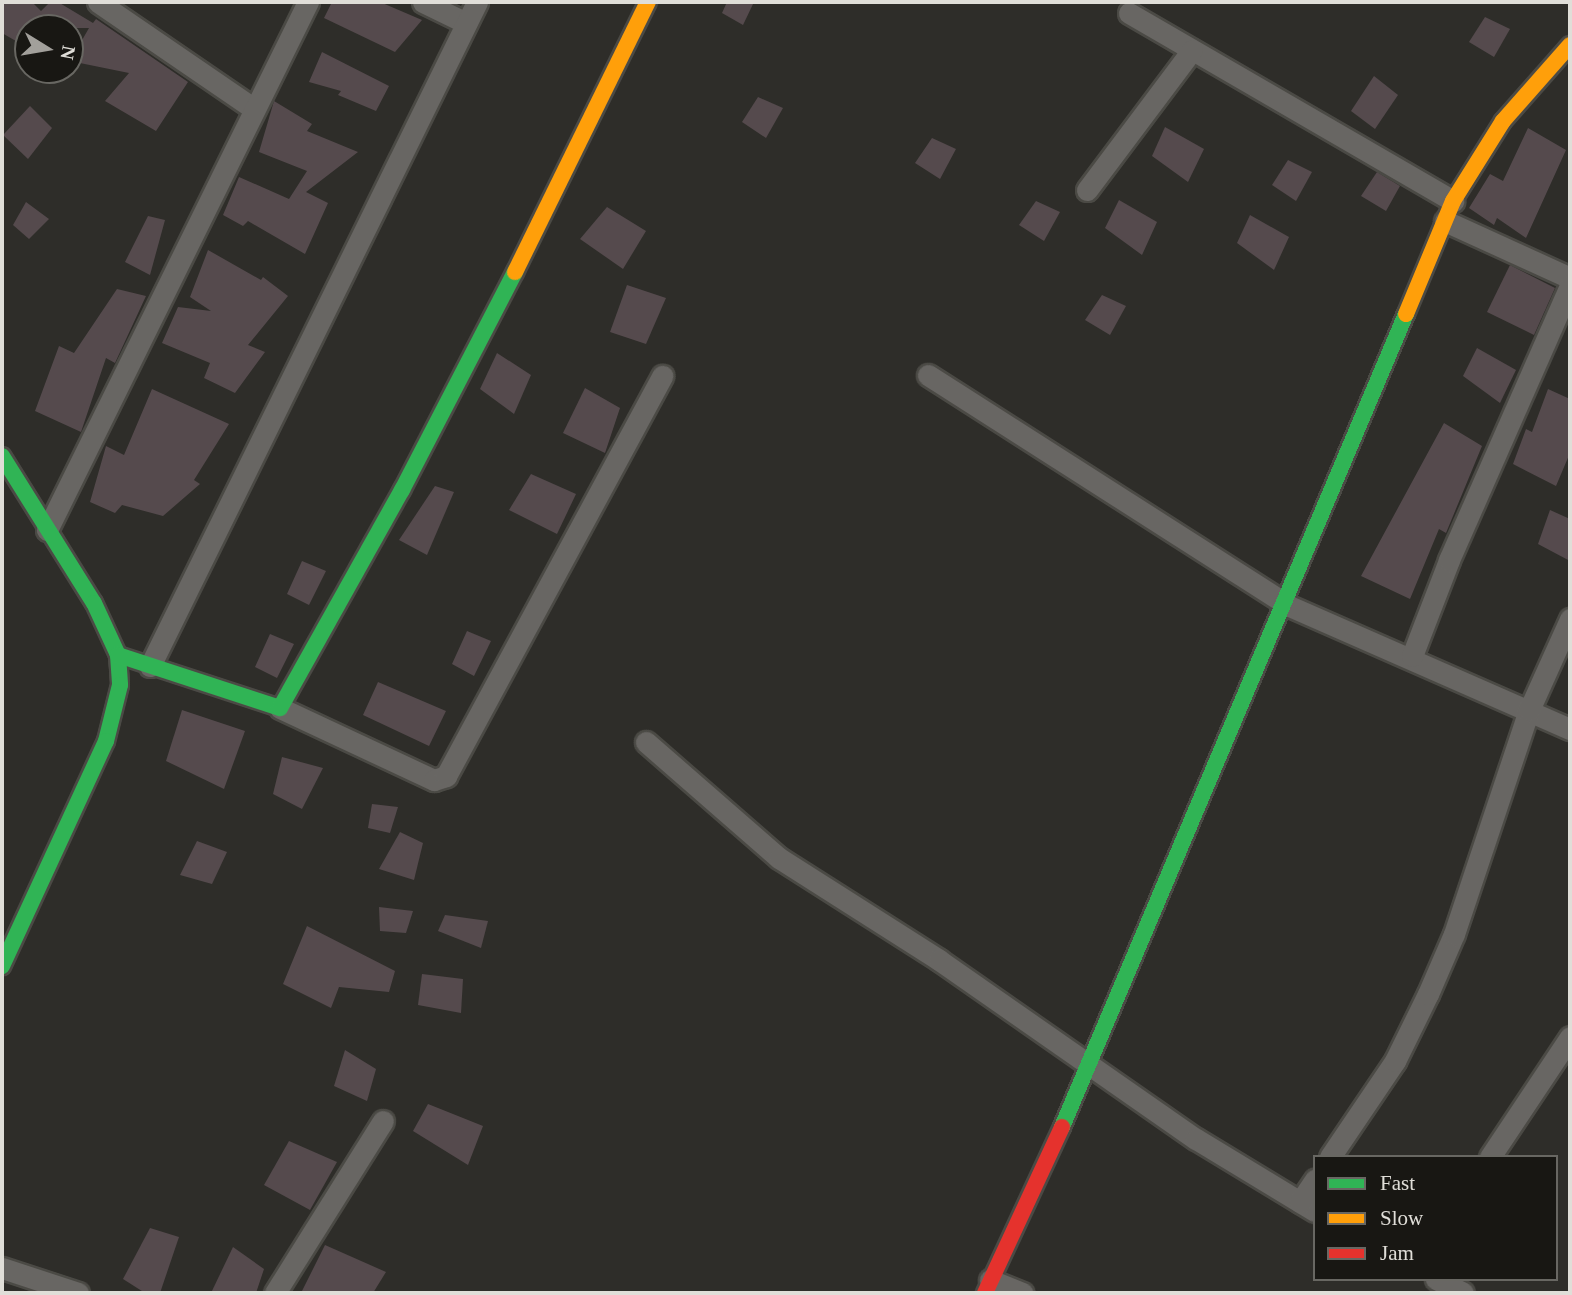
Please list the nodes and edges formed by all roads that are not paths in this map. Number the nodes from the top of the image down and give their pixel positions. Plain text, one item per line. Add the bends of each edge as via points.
1 (98, 2) edge
2 (308, 2) edge
3 (424, 2) edge
4 (477, 2) edge
5 (648, 2) edge
6 (1129, 13) dead end
7 (466, 23) junction
8 (1570, 46) edge
9 (1192, 50) junction
10 (254, 109) junction
11 (1087, 190) dead end
12 (1449, 211) junction
13 (1570, 278) edge
14 (1570, 286) edge
15 (928, 375) dead end
16 (662, 376) dead end
17 (2, 456) edge
18 (47, 530) junction
19 (1287, 605) junction
20 (1570, 618) edge
21 (118, 655) junction
22 (1412, 656) junction
23 (150, 666) junction
24 (280, 708) junction
25 (1529, 710) junction
26 (1570, 729) edge
27 (646, 742) dead end
28 (2, 966) edge
29 (1570, 1037) edge
30 (1090, 1068) junction
31 (383, 1121) dead end
32 (1331, 1155) edge
33 (1491, 1155) edge
34 (1313, 1186) edge
35 (1307, 1206) edge
36 (2, 1268) edge
37 (1440, 1281) edge
38 (988, 1287) edge
39 (53, 1289) edge
40 (78, 1293) edge
41 (275, 1293) edge
42 (1022, 1293) edge
43 (1463, 1293) edge

1 - 10 street
2 - 10 street
3 - 7 street
4 - 7 street
5 - 24 street via 498,305
6 - 9 street
7 - 23 street
8 - 12 street via 1503,121
9 - 11 street
9 - 12 street
10 - 18 street
12 - 13 street
12 - 19 street
14 - 22 street
15 - 19 street
16 - 24 street via 443,779 434,780
17 - 18 street
18 - 21 street via 94,603
19 - 22 street
19 - 30 street
20 - 25 street
21 - 23 street
21 - 28 street via 120,684 109,732
22 - 25 street
23 - 24 street
25 - 26 street
25 - 32 street via 1454,934 1428,994 1395,1060
27 - 30 street via 779,858 939,960
29 - 33 street
30 - 35 street
30 - 38 street
31 - 41 street
34 - 35 street
36 - 39 street
37 - 43 street
38 - 42 street
39 - 40 street

